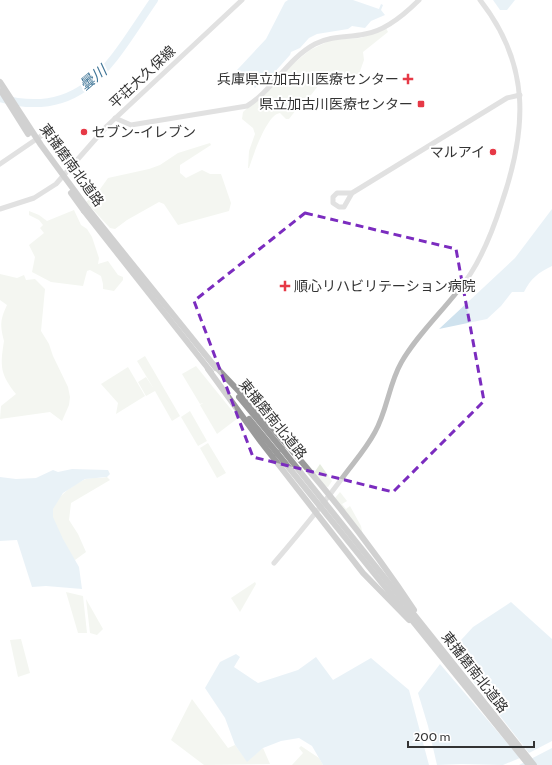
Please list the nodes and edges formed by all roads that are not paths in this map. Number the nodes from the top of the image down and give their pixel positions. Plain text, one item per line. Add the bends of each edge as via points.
1 (242, 0) edge
2 (419, 0) edge
3 (480, 0) edge
4 (0, 82) edge
5 (0, 90) edge
6 (520, 96) junction
7 (115, 118) junction
8 (41, 136) dead end
9 (0, 164) edge
10 (352, 193) dead end
11 (0, 209) edge
12 (86, 210) junction
13 (211, 367) junction
14 (330, 496) junction
15 (315, 512) junction
16 (274, 563) dead end
17 (423, 629) junction
18 (529, 765) edge
19 (534, 765) edge

1 - 7 street, 平荘大久保線
2 - 7 street via 397,19 367,34 330,38 314,45 287,65 258,98 247,106 131,125
3 - 6 street via 504,40 514,66
4 - 12 highway, 東播磨南北道路, bridge
5 - 12 highway, 東播磨南北道路, bridge via 23,126
6 - 10 street via 507,98
6 - 14 street via 516,157 483,252 470,274 401,363 376,430
7 - 11 street, 平荘大久保線 via 50,189 34,198
8 - 9 street
12 - 13 highway, 東播磨南北道路
13 - 14 highway via 277,432
13 - 15 highway via 261,442
13 - 17 highway, 東播磨南北道路, bridge
14 - 15 street
14 - 17 highway, bridge via 398,586
15 - 16 street
15 - 17 highway, bridge via 386,598
17 - 18 highway, 東播磨南北道路, bridge
17 - 19 highway, 東播磨南北道路, bridge

